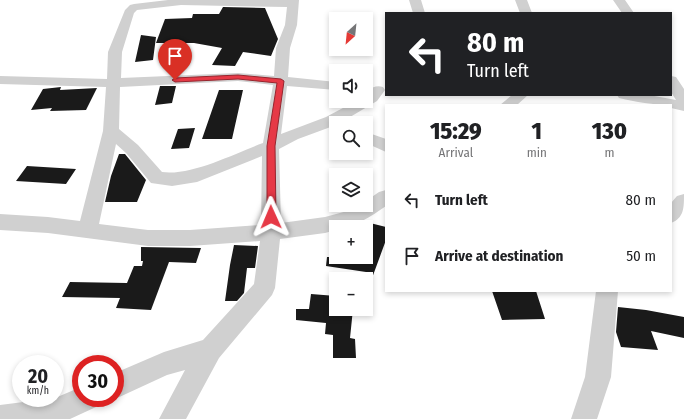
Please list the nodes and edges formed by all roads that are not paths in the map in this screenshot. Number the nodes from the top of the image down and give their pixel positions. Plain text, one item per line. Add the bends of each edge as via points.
1 (416, 0) edge
2 (521, 0) edge
3 (619, 0) edge
4 (181, 1) edge
5 (292, 2) edge
6 (133, 3) edge
7 (419, 12) edge
8 (526, 12) edge
9 (627, 12) edge
10 (0, 80) edge
11 (281, 81) junction
12 (672, 82) edge
13 (112, 83) junction
14 (329, 85) edge
15 (377, 88) edge
16 (520, 96) edge
17 (629, 96) edge
18 (684, 101) edge
19 (509, 104) edge
20 (684, 106) edge
21 (344, 116) edge
22 (329, 123) edge
23 (111, 131) junction
24 (373, 140) edge
25 (271, 146) junction
26 (385, 146) edge
27 (385, 198) edge
28 (684, 201) edge
29 (672, 215) edge
30 (0, 222) edge
31 (88, 230) junction
32 (272, 232) junction
33 (607, 292) edge
34 (210, 350) junction
35 (124, 382) edge
36 (72, 405) edge
37 (0, 418) edge
38 (172, 419) edge
39 (584, 419) edge

1 - 7 street
2 - 8 street
3 - 9 street
4 - 5 street
4 - 6 street
5 - 11 street via 291,25 283,48
6 - 13 street via 114,52
10 - 13 street
11 - 13 street via 238,77
11 - 14 street
11 - 25 street
12 - 18 street
13 - 23 street
15 - 21 street via 372,98
16 - 19 street
17 - 20 street
22 - 25 street via 292,134
23 - 25 street via 132,149 157,178 172,180 191,177
23 - 31 street
24 - 26 street
25 - 32 street
27 - 32 street via 357,216 325,225
28 - 29 street
30 - 31 street
31 - 32 street via 148,238 190,238
32 - 34 street via 264,288
33 - 39 street via 598,377
34 - 35 street via 164,364
34 - 38 street
36 - 37 street via 60,410

